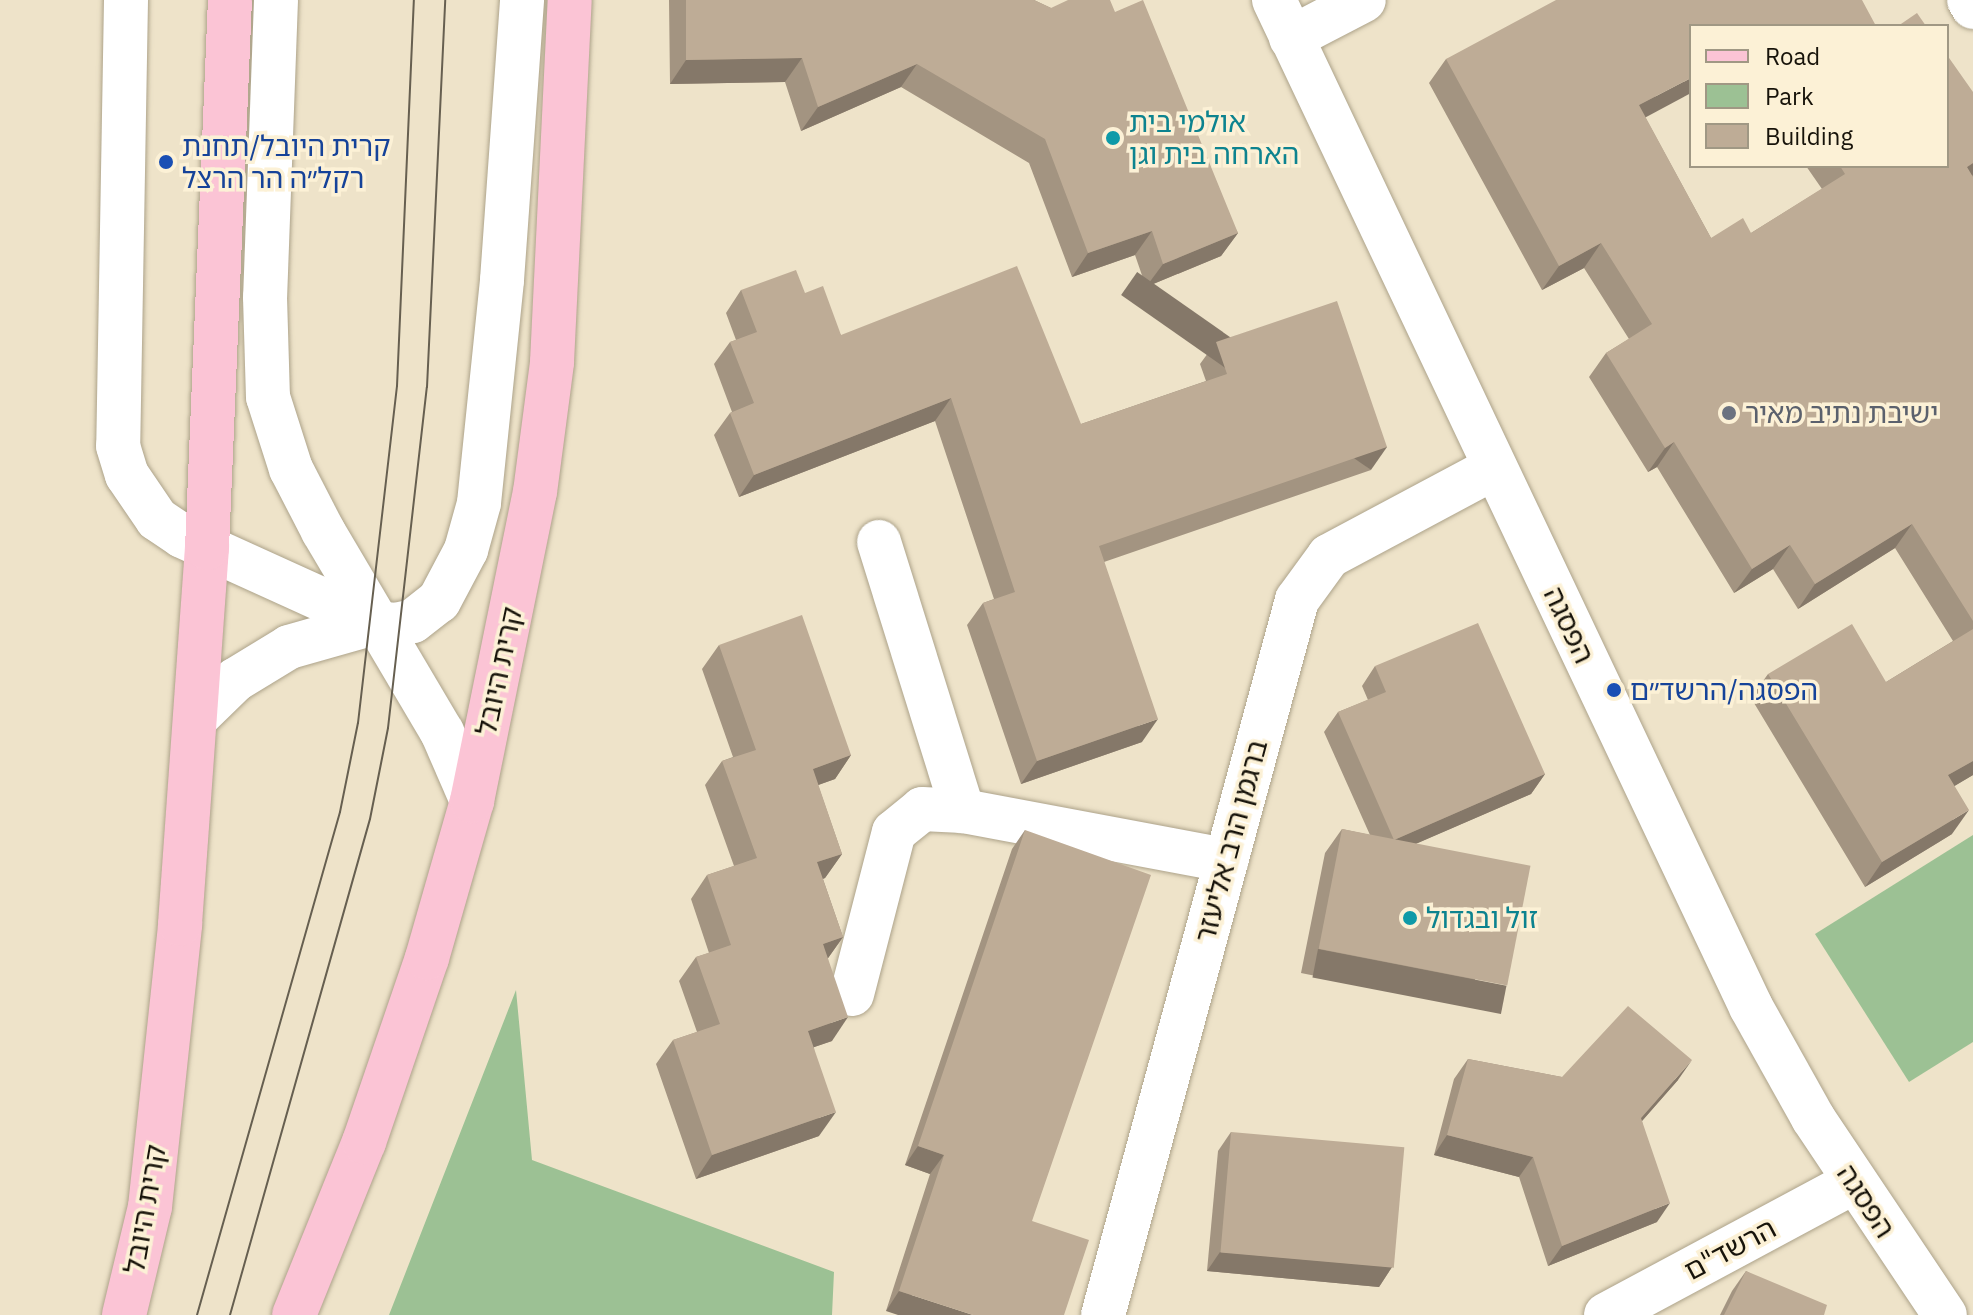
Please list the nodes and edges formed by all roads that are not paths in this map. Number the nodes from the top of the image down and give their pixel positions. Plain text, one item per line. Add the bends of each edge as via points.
1 (126, 0) edge
2 (230, 0) edge
3 (276, 0) edge
4 (522, 0) edge
5 (570, 0) edge
6 (1364, 0) edge
7 (1969, 0) edge
8 (1973, 7) edge
9 (1282, 19) edge
10 (1494, 468) junction
11 (879, 542) dead end
12 (207, 548) junction
13 (374, 623) junction
14 (195, 719) junction
15 (472, 801) junction
16 (963, 811) junction
17 (1226, 860) junction
18 (852, 994) dead end
19 (1854, 1182) junction
20 (124, 1315) edge
21 (294, 1315) edge
22 (1103, 1315) edge
23 (1606, 1315) edge
24 (1945, 1315) edge

1 - 12 street via 118,446 127,475 157,519
2 - 12 main road, קרית היובל
3 - 13 street via 265,297 268,397 291,469
4 - 13 street via 501,296 473,526 455,574 430,610 413,621
5 - 15 main road, קרית היובל via 552,362 535,492
6 - 9 street
7 - 8 street
9 - 10 street, הפסגה
10 - 17 street, ברגמן הרב אליעזר via 1329,556 1297,600
10 - 19 street, הפסגה via 1751,1007
11 - 16 street
12 - 13 street
12 - 14 main road, קרית היובל
13 - 14 street via 289,647 235,680
13 - 15 street via 442,732
14 - 20 main road, קרית היובל via 155,1161
15 - 21 main road, קרית היובל via 427,958 364,1142
16 - 17 street
16 - 18 street via 922,809 894,832
17 - 22 street, ברגמן הרב אליעזר
19 - 23 street, הרשד"ם
19 - 24 street, הפסגה

